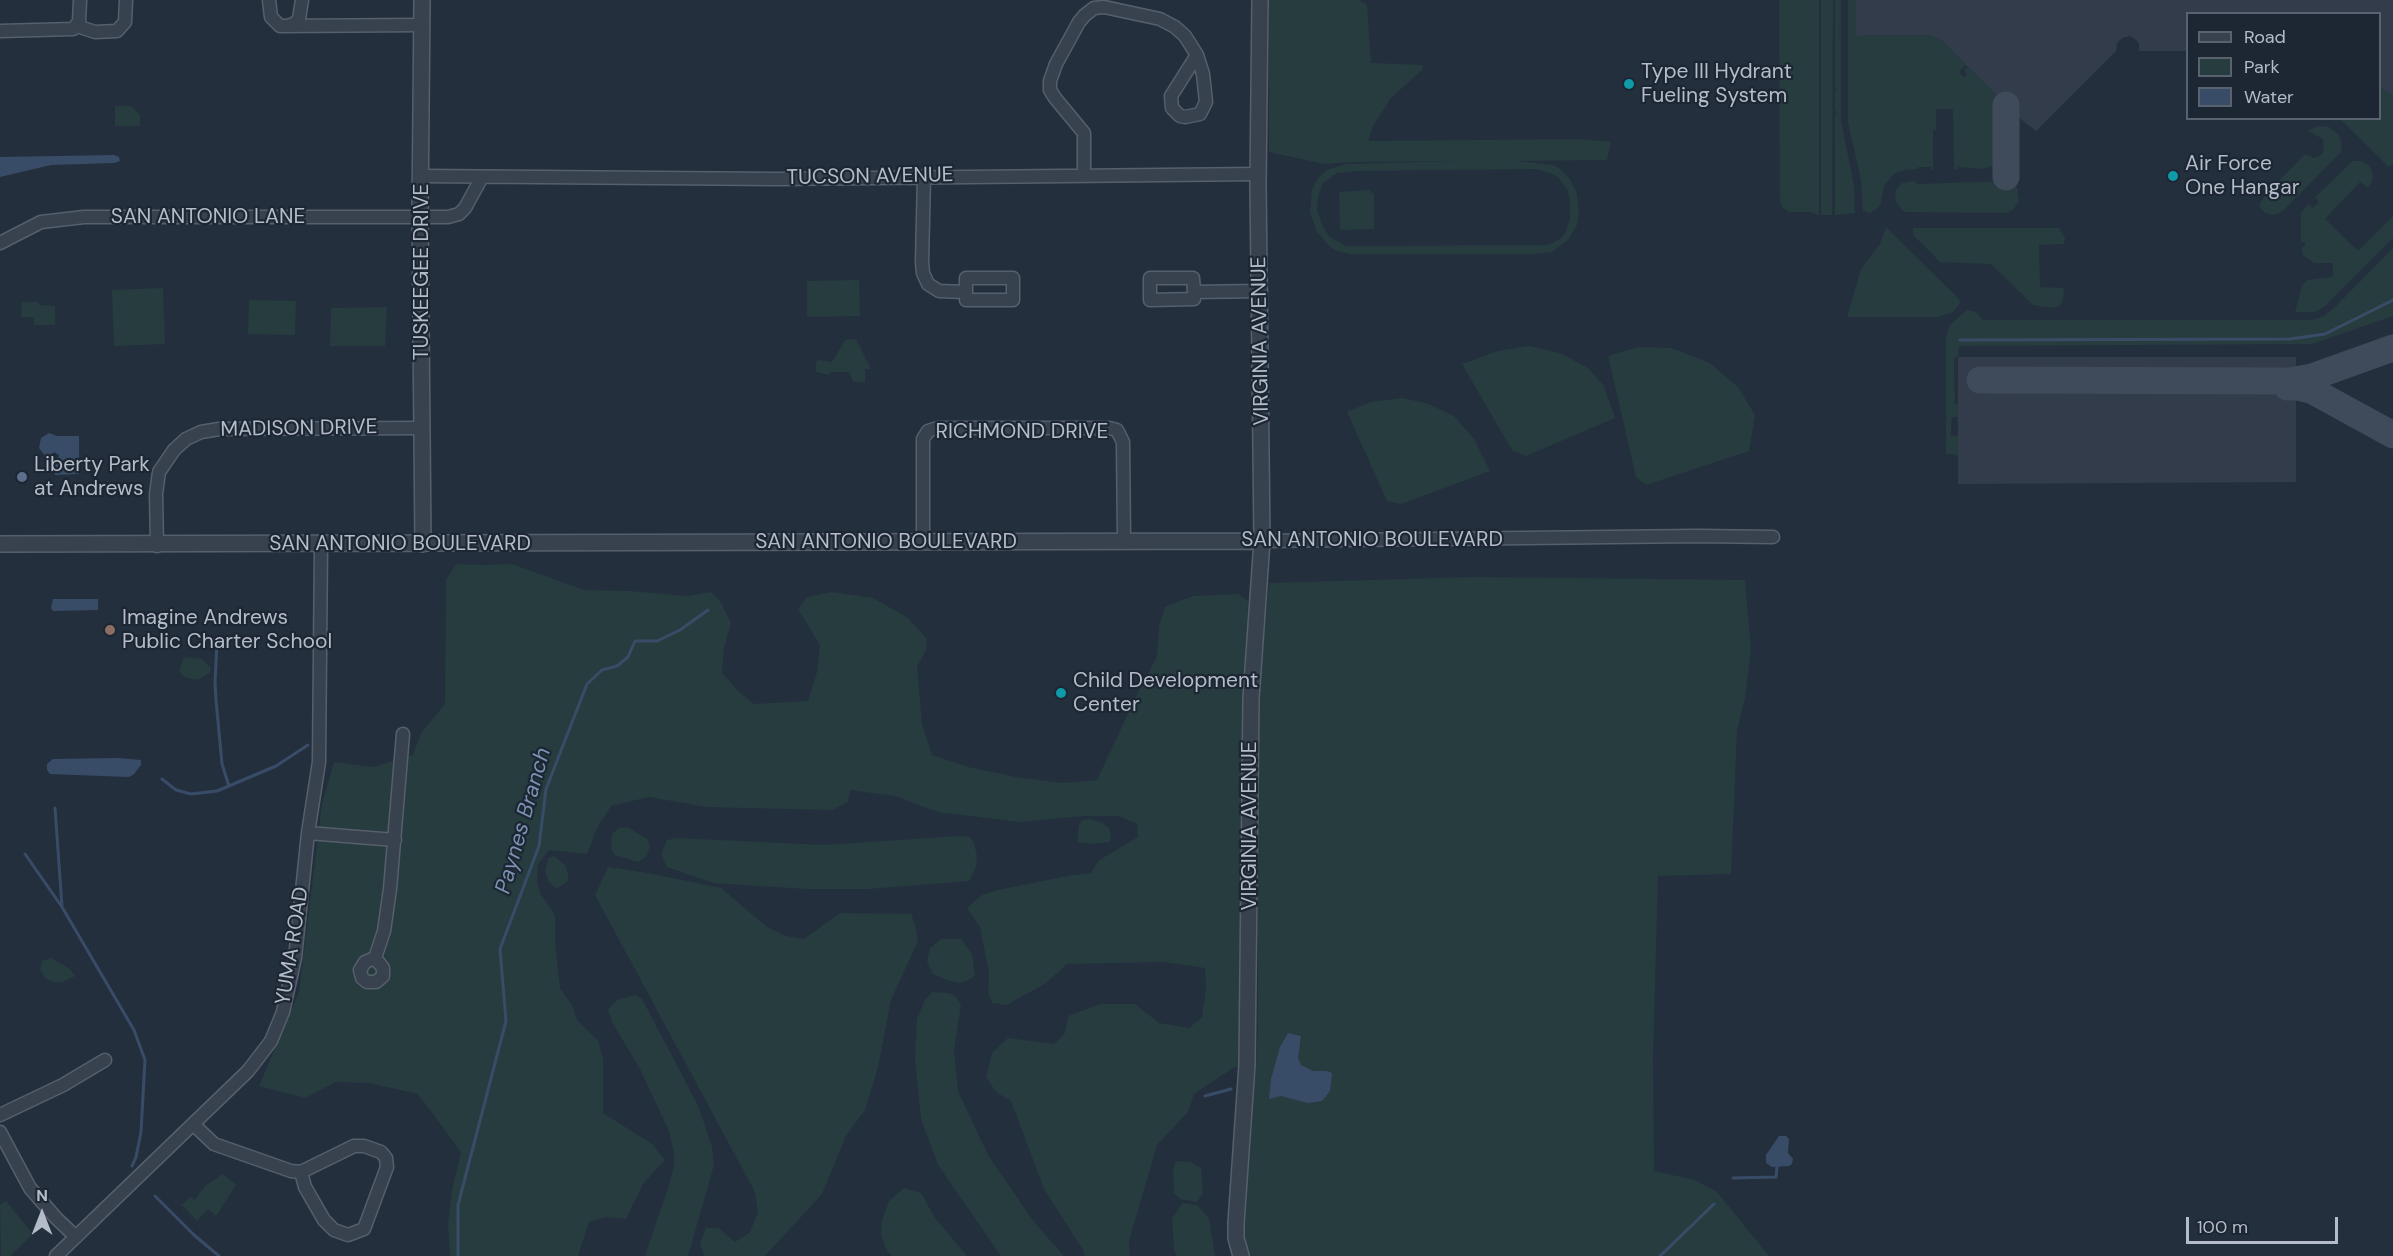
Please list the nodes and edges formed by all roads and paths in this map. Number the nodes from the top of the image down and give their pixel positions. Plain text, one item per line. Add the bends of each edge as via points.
1 (80, 0) edge
2 (126, 0) edge
3 (269, 0) edge
4 (303, 0) edge
5 (422, 0) edge
6 (1260, 0) edge
7 (422, 25) junction
8 (77, 26) junction
9 (286, 27) junction
10 (0, 31) edge
11 (1197, 55) junction
12 (1258, 174) junction
13 (421, 176) junction
14 (924, 176) junction
15 (482, 177) junction
16 (1084, 177) junction
17 (420, 217) junction
18 (0, 243) edge
19 (1261, 291) junction
20 (966, 292) dead end
21 (1194, 292) dead end
22 (423, 428) junction
23 (1773, 537) dead end
24 (1124, 541) junction
25 (1262, 541) junction
26 (923, 542) junction
27 (0, 544) edge
28 (423, 544) junction
29 (321, 545) junction
30 (157, 546) junction
31 (403, 734) dead end
32 (308, 833) junction
33 (395, 840) junction
34 (375, 958) dead end
35 (105, 1060) dead end
36 (0, 1115) edge
37 (194, 1124) junction
38 (0, 1132) edge
39 (301, 1172) junction
40 (76, 1237) junction
41 (56, 1256) edge
42 (1241, 1256) edge

1 - 8 street
2 - 8 street via 125,21 117,32 95,32
3 - 9 street via 272,20
4 - 9 street via 299,19
5 - 7 street, TUSKEEGEE DRIVE
6 - 12 street, VIRGINIA AVENUE
7 - 9 street
7 - 13 street, TUSKEEGEE DRIVE
8 - 10 street via 67,31
11 - 11 street via 1205,105 1196,116 1180,116 1172,108 1171,96
11 - 16 street via 1185,36 1160,19 1104,7 1085,15 1050,81 1055,98 1084,133
12 - 16 street, TUCSON AVENUE
12 - 19 street, VIRGINIA AVENUE
13 - 15 street, TUCSON AVENUE
13 - 17 street, TUSKEEGEE DRIVE
14 - 15 street, TUCSON AVENUE
14 - 16 street, TUCSON AVENUE
14 - 20 street via 925,280 939,291
15 - 17 street via 459,214
17 - 18 street, SAN ANTONIO LANE via 84,217 41,222
17 - 22 street, TUSKEEGEE DRIVE
19 - 21 street
19 - 25 street, VIRGINIA AVENUE
22 - 28 street, TUSKEEGEE DRIVE
22 - 30 street, MADISON DRIVE via 201,432 174,450 159,472
23 - 25 street, SAN ANTONIO BOULEVARD
24 - 25 street, SAN ANTONIO BOULEVARD
24 - 26 street, SAN ANTONIO BOULEVARD
24 - 26 street, RICHMOND DRIVE via 1123,442 1117,430 937,428 928,431 923,439
25 - 42 street, VIRGINIA AVENUE via 1251,698 1247,1065 1236,1223
26 - 28 street, SAN ANTONIO BOULEVARD
27 - 30 street, SAN ANTONIO BOULEVARD
28 - 29 street, SAN ANTONIO BOULEVARD
29 - 30 street, SAN ANTONIO BOULEVARD
29 - 32 street, YUMA ROAD via 320,742
31 - 33 street
32 - 33 street
32 - 37 street, YUMA ROAD via 295,958 283,1012 261,1055
33 - 34 street via 384,931
35 - 36 street
37 - 39 street via 214,1144
37 - 40 street, YUMA ROAD
38 - 40 street via 30,1188
39 - 39 street via 354,1146 381,1152 386,1158 387,1167 364,1229 348,1235 334,1230 324,1220
40 - 41 street, YUMA ROAD

